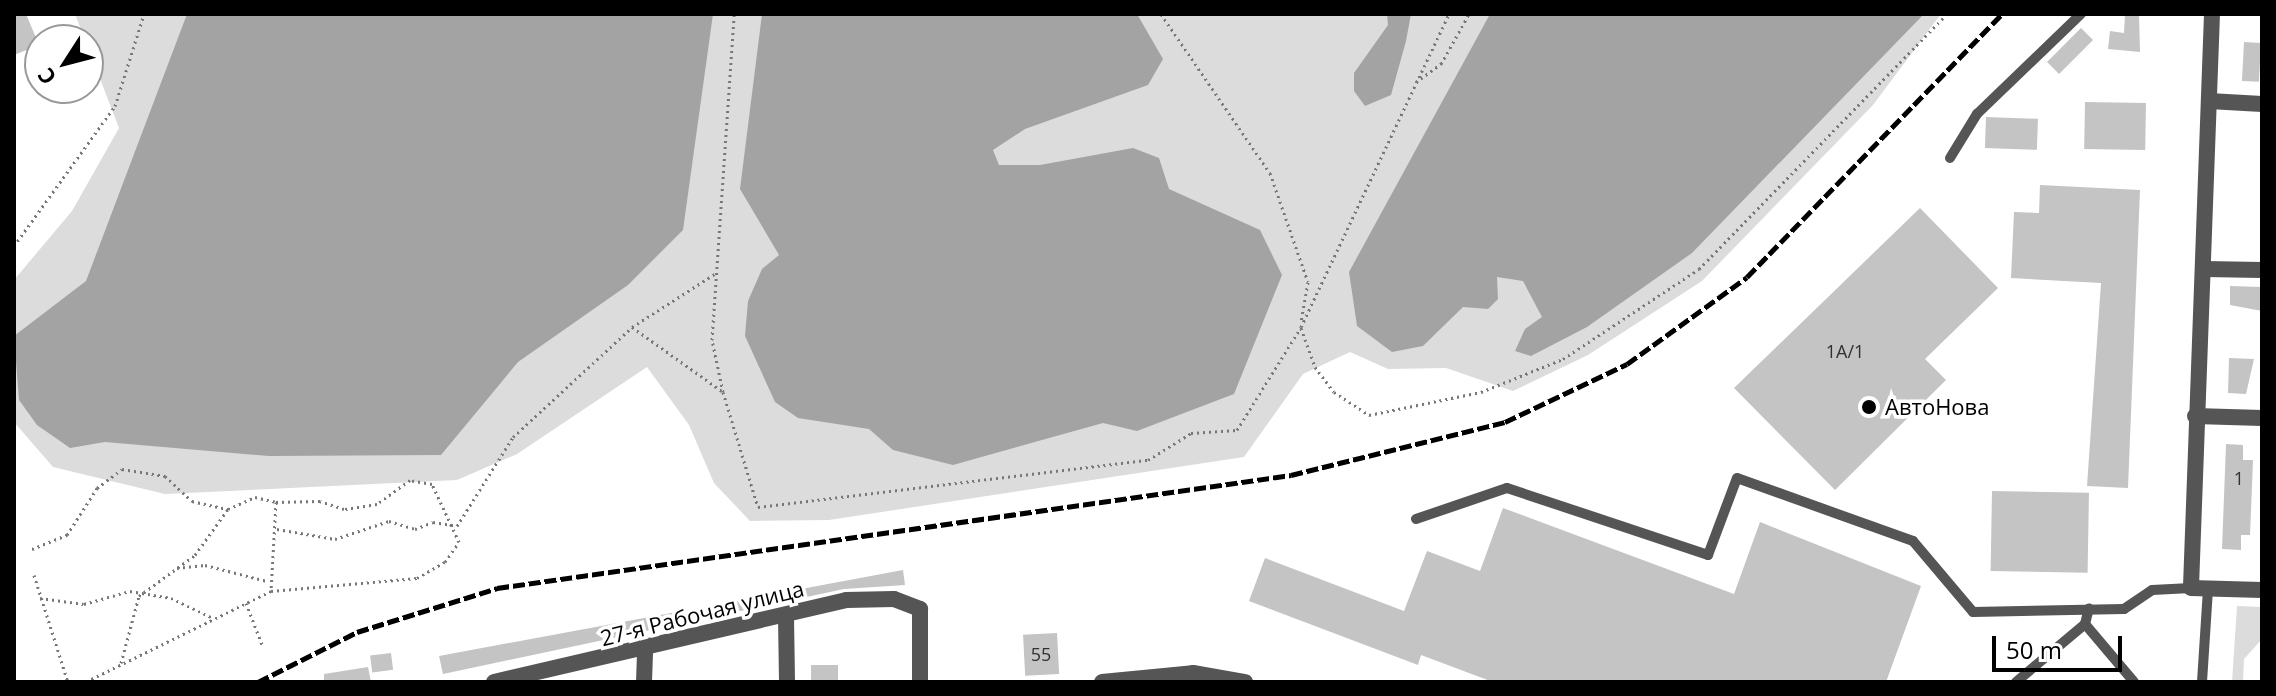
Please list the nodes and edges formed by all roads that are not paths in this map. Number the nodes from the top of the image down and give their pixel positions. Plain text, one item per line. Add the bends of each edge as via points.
1 (2081, 14) edge
2 (2212, 14) edge
3 (2209, 101) junction
4 (2262, 104) edge
5 (1950, 158) dead end
6 (2204, 269) junction
7 (2262, 270) edge
8 (2195, 416) junction
9 (2262, 418) edge
10 (1416, 519) dead end
11 (2191, 588) junction
12 (2208, 589) junction
13 (2262, 590) edge
14 (2089, 608) junction
15 (786, 617) junction
16 (2085, 624) junction
17 (645, 652) junction
18 (494, 682) edge
19 (644, 682) edge
20 (787, 682) edge
21 (920, 682) edge
22 (1102, 682) edge
23 (1245, 682) edge
24 (2016, 682) edge
25 (2134, 682) edge
26 (2202, 682) edge

1 - 5 lane via 1977,114
2 - 3 street
3 - 4 street
3 - 6 street
6 - 7 street
6 - 8 street
8 - 9 street
8 - 11 street
10 - 14 lane via 1507,488 1708,555 1737,478 1913,541 1973,612
11 - 12 street
11 - 14 lane via 2152,590 2124,609
12 - 13 street
12 - 26 lane
14 - 16 lane
15 - 17 street, 27-я Рабочая улица
15 - 20 street
15 - 21 street, 27-я Рабочая улица via 846,600 894,599 920,609
16 - 24 lane
16 - 25 lane
17 - 18 street, 27-я Рабочая улица
17 - 19 street
22 - 23 street via 1193,673

